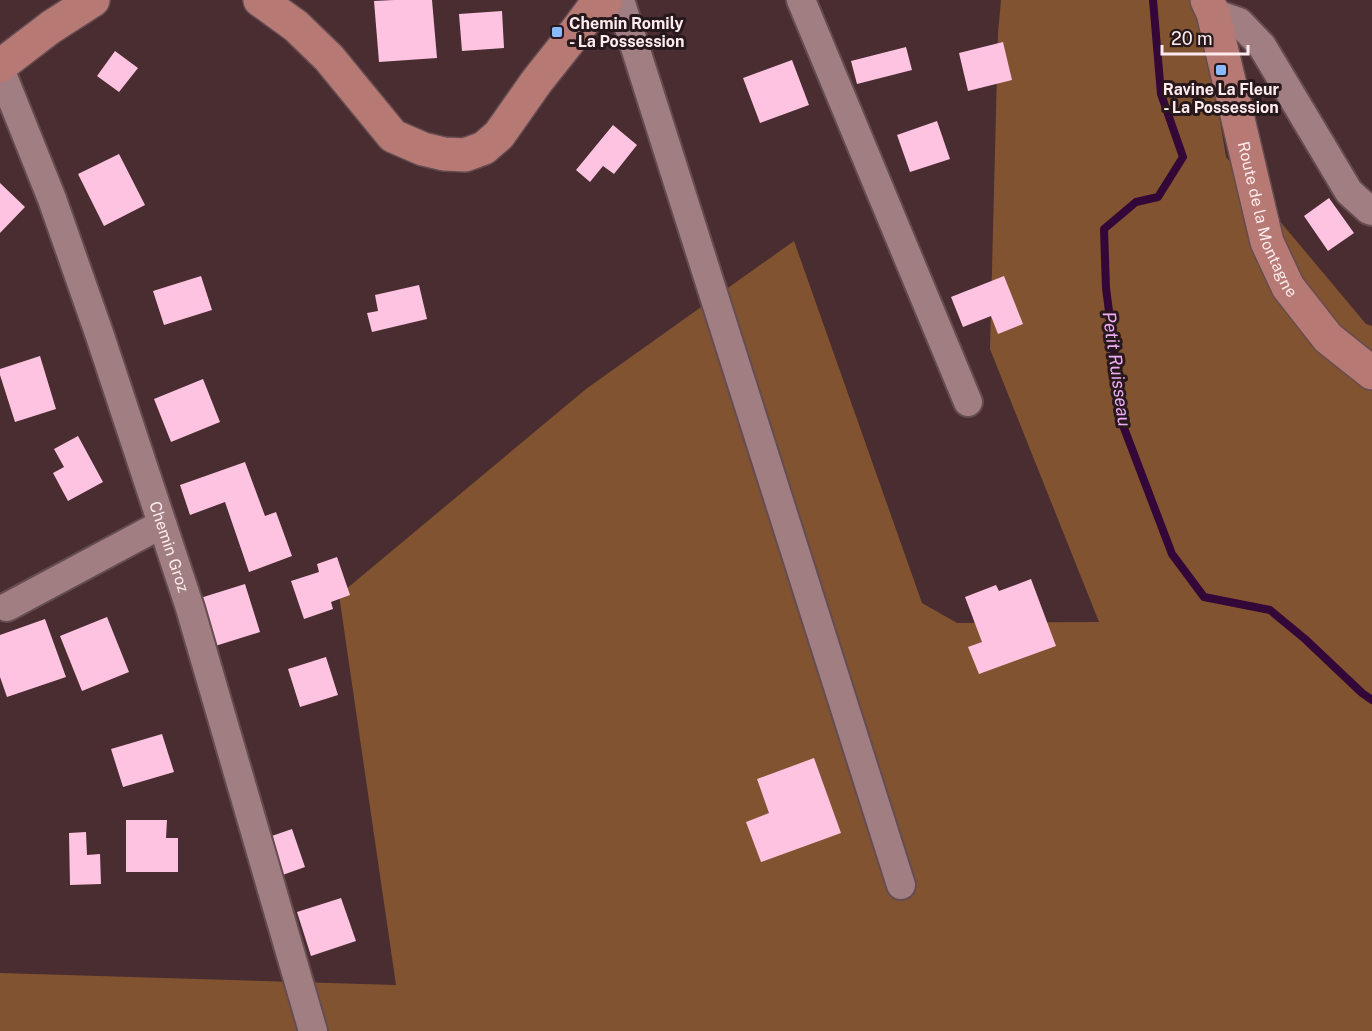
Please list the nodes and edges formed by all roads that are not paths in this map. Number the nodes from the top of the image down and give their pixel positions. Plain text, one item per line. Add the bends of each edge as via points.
1 (93, 0) edge
2 (260, 0) edge
3 (801, 0) edge
4 (602, 3) edge
5 (1210, 6) edge
6 (0, 68) edge
7 (1372, 211) edge
8 (1372, 373) edge
9 (968, 402) dead end
10 (162, 524) junction
11 (7, 607) dead end
12 (901, 885) dead end
13 (313, 1031) edge

1 - 6 main road
2 - 4 main road via 296,26 329,58 393,136 423,149 465,155 484,148 499,135 537,81
3 - 9 street
4 - 12 street
5 - 7 street via 1239,22 1262,46 1349,192
5 - 8 main road, Route de la Montagne via 1267,242 1288,287 1328,338
6 - 10 street, Chemin Groz via 52,199
10 - 11 street
10 - 13 street, Chemin Groz

